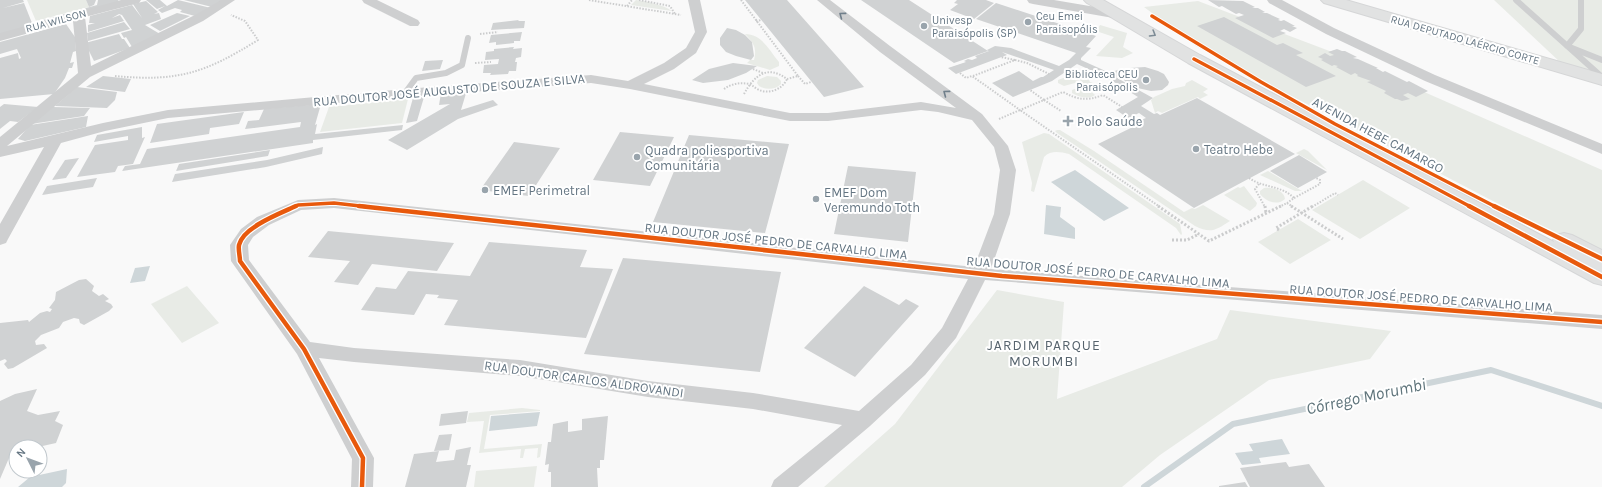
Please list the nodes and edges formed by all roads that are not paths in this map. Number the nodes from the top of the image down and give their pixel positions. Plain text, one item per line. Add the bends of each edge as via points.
1 (135, 0) edge
2 (229, 0) edge
3 (368, 0) edge
4 (694, 0) edge
5 (822, 0) edge
6 (1032, 0) edge
7 (1044, 0) edge
8 (1064, 0) edge
9 (1092, 0) edge
10 (1273, 0) edge
11 (1329, 0) edge
12 (1516, 0) edge
13 (1581, 0) edge
14 (1128, 8) edge
15 (78, 15) junction
16 (414, 23) dead end
17 (0, 37) edge
18 (468, 38) dead end
19 (1567, 46) junction
20 (1602, 60) edge
21 (85, 74) junction
22 (926, 78) junction
23 (1602, 79) edge
24 (630, 85) junction
25 (405, 93) junction
26 (898, 109) junction
27 (980, 121) junction
28 (55, 140) junction
29 (0, 144) edge
30 (1602, 149) edge
31 (0, 152) edge
32 (0, 239) edge
33 (1602, 258) edge
34 (980, 273) junction
35 (1602, 277) edge
36 (1602, 322) edge
37 (304, 349) junction
38 (863, 420) junction
39 (362, 487) edge
40 (782, 487) edge

1 - 15 street, RUA WILSON
2 - 21 street
3 - 16 street
4 - 24 street via 701,32 691,50 669,66
22 -> 5 street
6 - 14 street
7 - 8 street
9 - 14 main road, AVENIDA HEBE CAMARGO
10 - 30 street via 1330,31 1430,78
11 - 23 main road, RUA DEPUTADO LAÉRCIO CORTE
12 - 19 lane
13 - 19 lane via 1580,29
14 - 33 main road, AVENIDA HEBE CAMARGO via 1298,104 1451,185
14 -> 35 main road, AVENIDA HEBE CAMARGO via 1194,59
15 - 17 street, RUA WILSON
15 - 21 street
18 - 25 lane via 462,66 455,71 416,78
19 - 20 lane
19 - 23 lane
21 - 29 street
22 - 26 street, RUA DOUTOR JOSÉ AUGUSTO DE SOUZA E SILVA via 925,91 918,100
27 -> 22 street
24 - 25 street, RUA DOUTOR JOSÉ AUGUSTO DE SOUZA E SILVA via 591,79
24 - 26 street, RUA DOUTOR JOSÉ AUGUSTO DE SOUZA E SILVA via 790,117 828,117
25 - 28 street, RUA DOUTOR JOSÉ AUGUSTO DE SOUZA E SILVA via 168,114
26 - 27 street, RUA DOUTOR JOSÉ AUGUSTO DE SOUZA E SILVA via 921,106 938,108
27 - 34 street via 1001,146 1008,170 1002,214
28 - 31 street, RUA DOUTOR JOSÉ AUGUSTO DE SOUZA E SILVA
28 - 32 street
34 - 36 street, RUA DOUTOR JOSÉ PEDRO DE CARVALHO LIMA
34 - 37 street, RUA DOUTOR JOSÉ PEDRO DE CARVALHO LIMA via 334,203 298,205 263,220 247,233 239,245 240,260
34 - 38 street via 949,333 918,370
37 - 38 street, RUA DOUTOR CARLOS ALDROVANDI via 520,368 648,389 753,401
37 - 39 street, RUA DOUTOR JOSÉ PEDRO DE CARVALHO LIMA via 363,458
38 - 40 street

